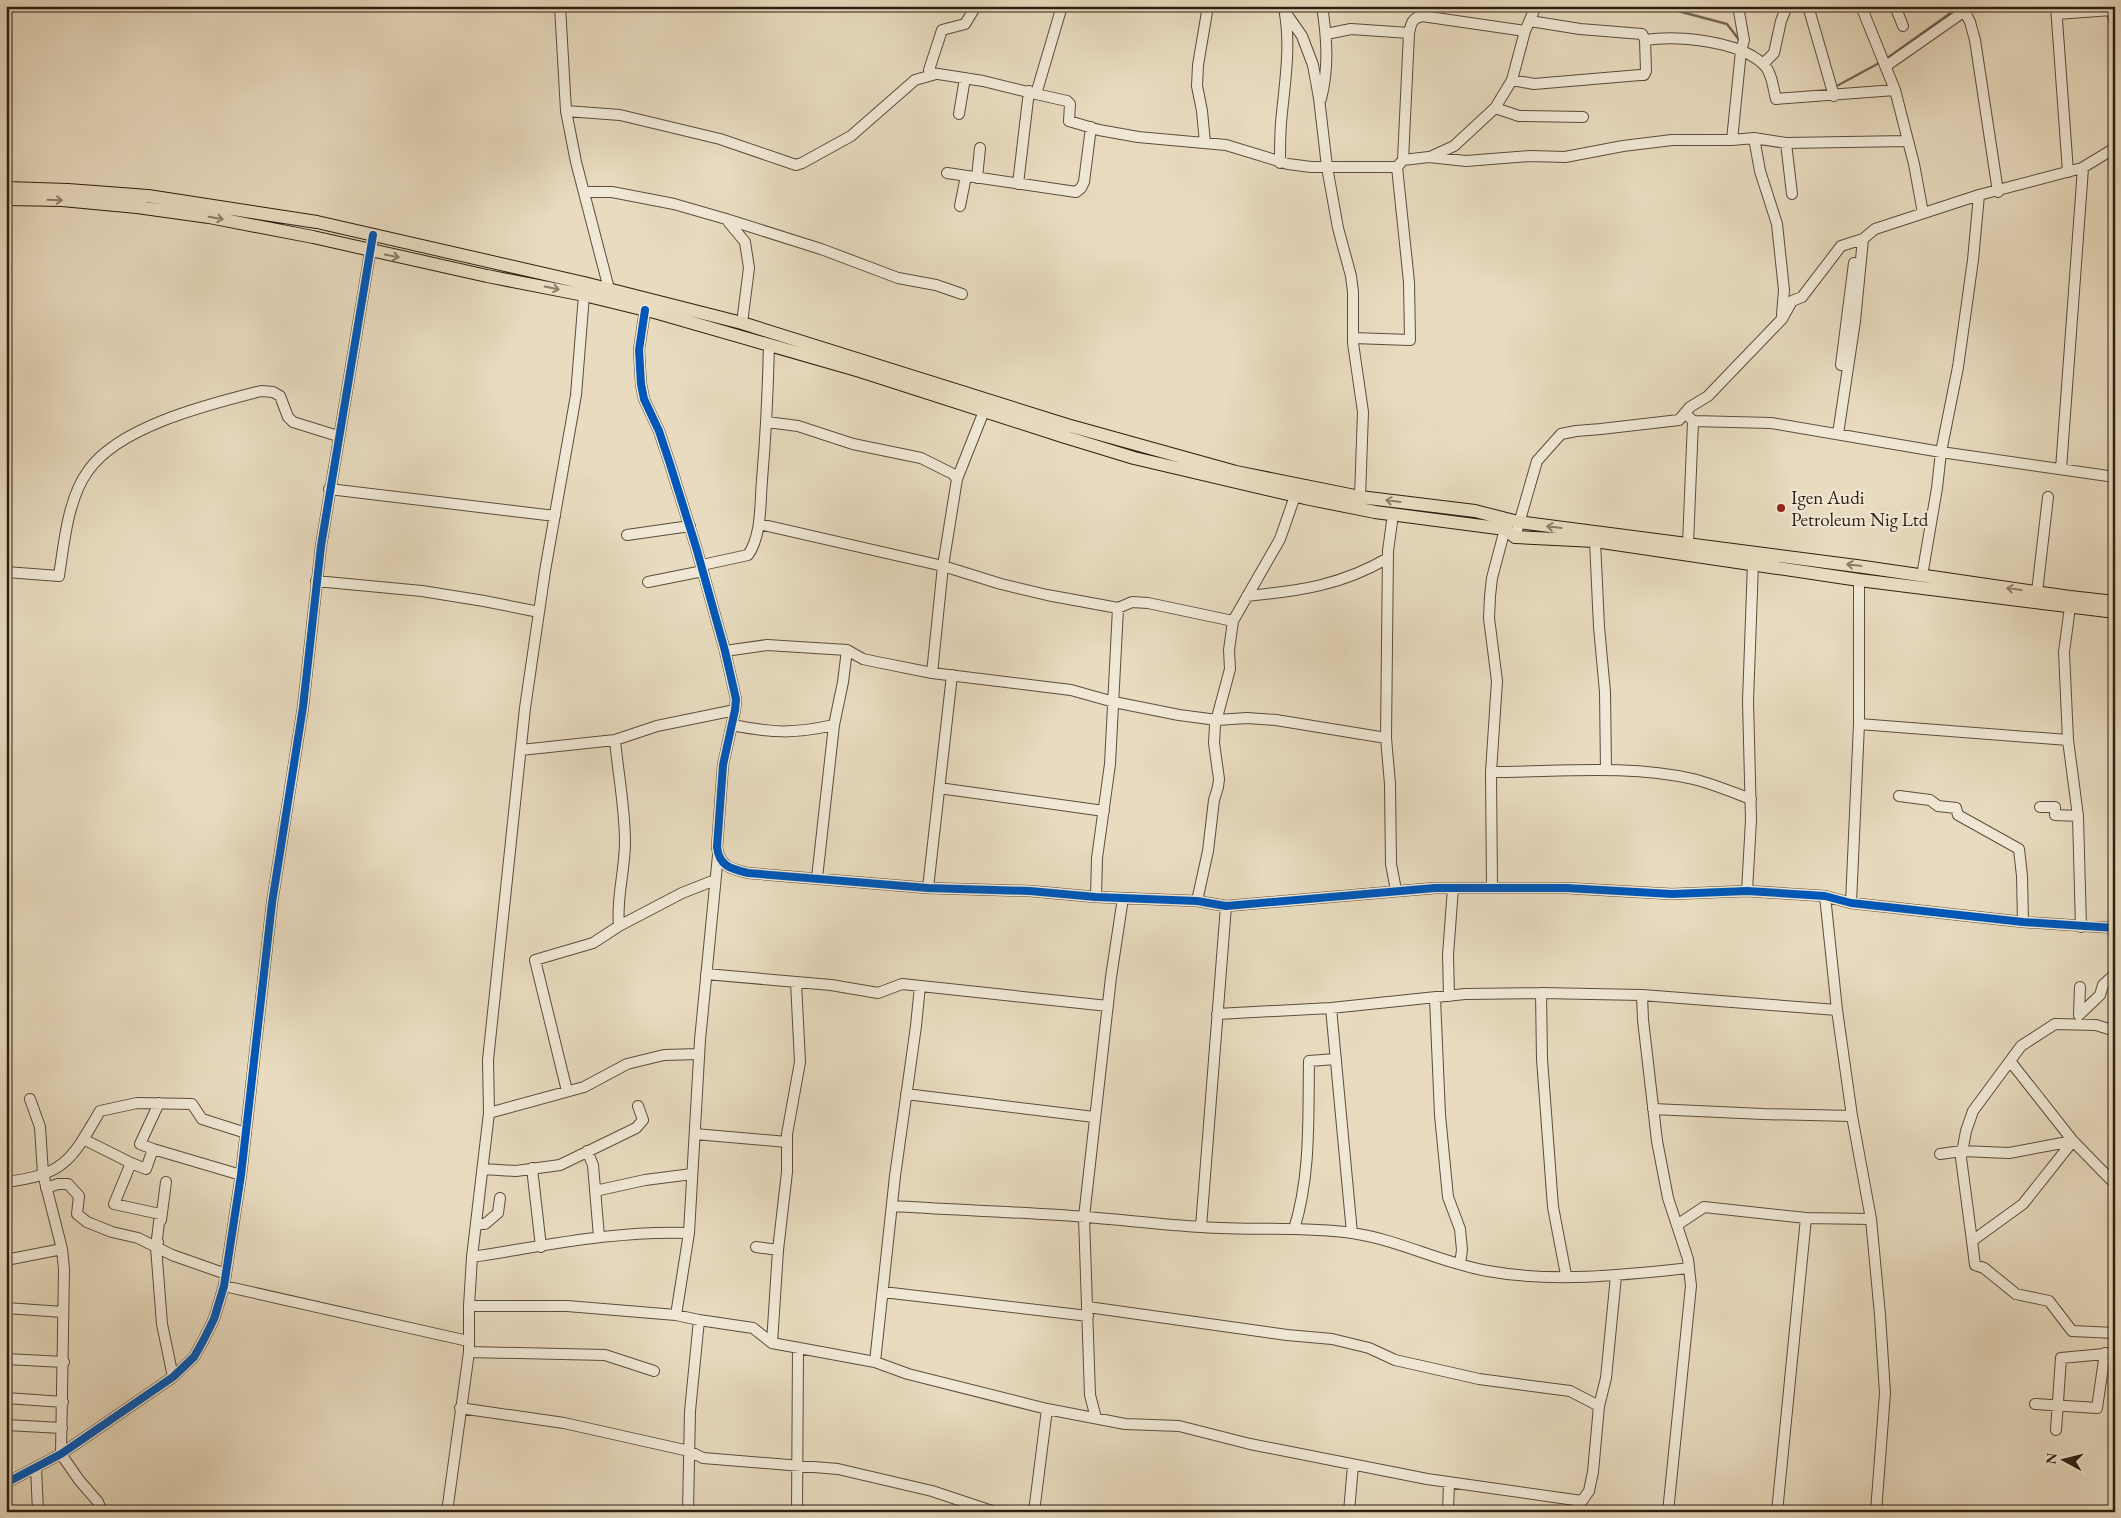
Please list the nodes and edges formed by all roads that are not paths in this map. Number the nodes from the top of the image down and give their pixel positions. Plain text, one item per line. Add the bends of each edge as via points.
1 (560, 6) edge
2 (976, 6) edge
3 (1062, 6) edge
4 (1208, 6) edge
5 (1322, 6) edge
6 (1536, 6) edge
7 (1738, 6) edge
8 (1787, 6) edge
9 (1808, 6) edge
10 (1862, 6) edge
11 (1895, 6) edge
12 (1966, 8) edge
13 (1283, 9) edge
14 (2057, 10) edge
15 (2115, 22) edge
16 (1528, 26) junction
17 (1903, 26) dead end
18 (1410, 33) junction
19 (1326, 34) junction
20 (1646, 40) junction
21 (1741, 51) junction
22 (1884, 62) junction
23 (1764, 64) junction
24 (936, 74) junction
25 (965, 78) junction
26 (1512, 80) junction
27 (1894, 90) junction
28 (1832, 91) junction
29 (1032, 93) junction
30 (1320, 105) junction
31 (1496, 108) junction
32 (566, 111) junction
33 (959, 114) dead end
34 (1583, 116) dead end
35 (1091, 127) junction
36 (1754, 138) junction
37 (1732, 140) junction
38 (1908, 141) junction
39 (1786, 142) junction
40 (1205, 144) junction
41 (980, 148) dead end
42 (2115, 148) edge
43 (1429, 157) junction
44 (1280, 163) junction
45 (1400, 164) junction
46 (1327, 167) junction
47 (2083, 168) junction
48 (2068, 172) junction
49 (947, 174) dead end
50 (966, 176) junction
51 (977, 178) junction
52 (1018, 184) junction
53 (6, 188) edge
54 (584, 192) junction
55 (1998, 192) junction
56 (1792, 194) dead end
57 (1979, 196) junction
58 (6, 199) edge
59 (960, 206) dead end
60 (1923, 214) junction
61 (726, 219) junction
62 (373, 235) junction
63 (1860, 239) junction
64 (370, 251) junction
65 (609, 289) junction
66 (962, 294) dead end
67 (584, 295) junction
68 (645, 310) junction
69 (1782, 319) junction
70 (742, 323) junction
71 (1353, 338) junction
72 (769, 344) junction
73 (984, 411) junction
74 (1682, 418) junction
75 (1693, 421) junction
76 (767, 422) junction
77 (1836, 434) junction
78 (338, 436) junction
79 (1940, 452) junction
80 (2061, 469) junction
81 (2115, 477) edge
82 (958, 479) junction
83 (329, 489) junction
84 (1295, 496) junction
85 (1360, 497) junction
86 (2048, 497) dead end
87 (1393, 514) junction
88 (555, 516) junction
89 (1518, 522) junction
90 (759, 524) junction
91 (690, 526) junction
92 (1510, 533) junction
93 (627, 535) dead end
94 (1595, 541) junction
95 (1688, 544) junction
96 (1388, 558) junction
97 (1753, 563) junction
98 (943, 566) junction
99 (702, 568) junction
100 (6, 572) edge
101 (1922, 576) junction
102 (1859, 580) junction
103 (316, 581) junction
104 (648, 582) dead end
105 (2037, 592) junction
106 (1247, 596) junction
107 (2115, 602) edge
108 (2070, 607) junction
109 (1118, 608) junction
110 (539, 612) junction
111 (2115, 612) edge
112 (1233, 621) junction
113 (847, 650) junction
114 (725, 651) junction
115 (932, 673) junction
116 (952, 675) junction
117 (1114, 702) junction
118 (736, 710) junction
119 (1217, 720) junction
120 (834, 724) junction
121 (1859, 724) junction
122 (732, 725) junction
123 (1386, 738) junction
124 (615, 740) junction
125 (2068, 740) junction
126 (521, 750) junction
127 (1606, 770) junction
128 (1491, 772) junction
129 (939, 788) junction
130 (1898, 796) dead end
131 (1751, 799) junction
132 (2040, 806) dead end
133 (1104, 811) junction
134 (2078, 816) junction
135 (718, 856) junction
136 (817, 878) junction
137 (715, 880) junction
138 (928, 888) junction
139 (1453, 888) junction
140 (1492, 888) junction
141 (1396, 890) junction
142 (1747, 891) junction
143 (1825, 896) junction
144 (1096, 897) junction
145 (1123, 898) junction
146 (1197, 901) junction
147 (1851, 903) junction
148 (1226, 906) junction
149 (2024, 922) junction
150 (619, 926) junction
151 (2081, 927) junction
152 (2115, 928) edge
153 (706, 974) junction
154 (2115, 974) edge
155 (796, 982) junction
156 (920, 986) junction
157 (2080, 987) dead end
158 (1541, 992) junction
159 (1642, 995) junction
160 (1449, 996) junction
161 (1435, 998) junction
162 (1108, 1006) junction
163 (1331, 1008) junction
164 (1836, 1010) junction
165 (1216, 1014) junction
166 (2115, 1031) edge
167 (699, 1054) junction
168 (1336, 1059) junction
169 (2010, 1061) junction
170 (567, 1091) junction
171 (906, 1094) junction
172 (30, 1099) dead end
173 (159, 1103) junction
174 (638, 1106) dead end
175 (1653, 1109) junction
176 (489, 1113) junction
177 (1852, 1116) junction
178 (1094, 1117) junction
179 (246, 1133) junction
180 (695, 1134) junction
181 (83, 1140) junction
182 (2073, 1141) junction
183 (787, 1142) junction
184 (153, 1150) junction
185 (587, 1151) junction
186 (1962, 1151) junction
187 (1940, 1154) dead end
188 (131, 1163) junction
189 (532, 1168) junction
190 (483, 1169) junction
191 (43, 1174) junction
192 (692, 1174) junction
193 (241, 1175) junction
194 (6, 1182) edge
195 (166, 1182) dead end
196 (2115, 1184) edge
197 (46, 1188) junction
198 (595, 1191) junction
199 (500, 1198) dead end
200 (892, 1206) junction
201 (1084, 1217) junction
202 (1806, 1218) junction
203 (1871, 1218) junction
204 (476, 1224) junction
205 (1677, 1224) junction
206 (1201, 1227) junction
207 (1294, 1229) junction
208 (689, 1233) junction
209 (1352, 1233) junction
210 (599, 1237) junction
211 (1972, 1241) junction
212 (541, 1246) junction
213 (156, 1247) junction
214 (756, 1247) dead end
215 (62, 1249) junction
216 (778, 1250) junction
217 (472, 1257) junction
218 (6, 1260) edge
219 (1460, 1264) junction
220 (1689, 1268) junction
221 (226, 1274) junction
222 (1566, 1276) junction
223 (1616, 1276) junction
224 (224, 1286) junction
225 (883, 1292) junction
226 (469, 1306) junction
227 (6, 1308) edge
228 (1088, 1311) junction
229 (63, 1312) junction
230 (676, 1315) junction
231 (699, 1320) junction
232 (2115, 1333) edge
233 (772, 1343) junction
234 (468, 1347) junction
235 (798, 1349) junction
236 (2110, 1353) edge
237 (6, 1359) edge
238 (64, 1362) junction
239 (874, 1362) junction
240 (654, 1372) dead end
241 (173, 1377) junction
242 (6, 1398) edge
243 (63, 1402) junction
244 (2035, 1404) dead end
245 (2058, 1404) junction
246 (1599, 1406) junction
247 (460, 1408) junction
248 (1047, 1408) junction
249 (1096, 1418) junction
250 (6, 1425) edge
251 (62, 1428) junction
252 (2056, 1430) dead end
253 (689, 1451) junction
254 (61, 1454) junction
255 (1354, 1465) junction
256 (798, 1466) junction
257 (36, 1467) junction
258 (1450, 1482) junction
259 (6, 1483) edge
260 (1582, 1501) junction
261 (38, 1512) edge
262 (102, 1512) edge
263 (447, 1512) edge
264 (688, 1512) edge
265 (797, 1512) edge
266 (995, 1512) edge
267 (1034, 1512) edge
268 (1349, 1512) edge
269 (1448, 1512) edge
270 (1574, 1512) edge
271 (1668, 1512) edge
272 (1777, 1512) edge
273 (1876, 1512) edge

1 - 32 street
2 - 24 street via 965,24 942,30 929,70
3 - 29 street
4 - 40 street via 1197,86
5 - 19 street
6 - 16 street
7 - 21 street via 1744,40
8 - 23 street via 1772,56
9 - 28 street
10 - 22 street
11 - 17 street
12 - 22 street
12 - 55 street via 1975,40
13 - 30 street via 1302,36 1313,65
13 - 44 street via 1287,28
14 - 15 street via 2111,10
14 - 48 street
16 - 18 street via 1422,16 1413,21
16 - 20 street via 1642,34
16 - 26 street
18 - 19 street via 1351,29
18 - 45 street
19 - 30 street via 1327,67
20 - 21 street via 1700,41
20 - 26 street via 1647,66 1644,74 1534,84
21 - 23 street
21 - 37 street
22 - 27 street
23 - 28 street via 1776,99
24 - 25 street
24 - 32 street via 915,80 851,136 796,165 720,139 629,117
25 - 29 street
25 - 33 street
26 - 31 street
27 - 28 street
27 - 38 street
29 - 35 street via 1067,101 1070,104 1069,121
29 - 52 street
30 - 46 street
31 - 34 street via 1519,116
31 - 43 street via 1454,146
32 - 54 street
35 - 40 street via 1138,137
35 - 52 street via 1084,182 1076,192
36 - 37 street
36 - 39 street
36 - 69 street via 1760,171 1777,224 1784,290
37 - 43 street via 1672,140 1566,157 1530,156 1466,162
38 - 39 street
38 - 60 street
39 - 56 street
40 - 44 street via 1226,145
41 - 51 street
42 - 47 street
43 - 45 street
44 - 46 street
45 - 46 street
45 - 71 street via 1410,340
46 - 71 street via 1351,276
47 - 48 street
47 - 80 street
48 - 55 street
49 - 50 street
50 - 51 street
50 - 59 street
51 - 52 street
53 - 62 main road via 157,197 317,222
54 - 61 street via 612,192 674,204
54 - 65 street
55 - 57 street
57 - 60 street
57 - 79 street via 1958,367
58 -> 64 main road via 62,200 209,217
60 - 63 street via 1875,229
61 - 66 street via 898,278
61 - 70 street via 745,242 749,268
62 - 64 street
62 - 65 main road
63 - 69 street via 1841,246 1802,296 1792,301
63 - 77 street
64 -> 67 main road
64 - 78 street
65 - 70 main road
67 - 68 main road
67 - 88 street via 576,395
68 - 72 main road
68 - 91 street via 640,350 644,399
69 - 74 street via 1708,396 1690,407
70 - 85 main road via 1139,447 1236,472
71 - 85 street via 1363,412
72 - 73 main road
72 - 76 street
73 - 82 street
73 - 84 main road via 1134,458
74 - 75 street via 1690,417
74 - 89 street via 1667,423 1561,434 1537,460
75 - 77 street via 1771,423
75 - 95 street
76 - 82 street via 798,426 853,444 922,458
76 - 90 street
77 - 79 street
78 - 83 street
78 - 100 street via 293,422 280,396 268,391 200,407 148,426 101,456 87,471 67,524 59,576
79 - 80 street
79 - 101 street
80 - 81 street
82 - 98 street
83 - 88 street
83 - 103 street
84 - 87 main road
84 - 106 street via 1280,539
89 -> 85 main road via 1475,511
86 - 105 street
87 - 92 main road
87 - 96 street
88 - 110 street
89 - 92 street
95 -> 89 main road
90 - 98 street
90 - 99 street via 748,555
91 - 93 street
91 - 99 street
92 - 94 main road
92 - 128 street via 1492,578 1490,596 1489,618 1497,681
94 - 97 main road
94 - 127 street via 1606,692
101 -> 95 main road
96 - 106 street via 1328,584
96 - 123 street
97 - 102 main road
97 - 131 street via 1748,701
98 - 109 street via 1001,584
98 - 115 street
99 - 104 street
99 - 114 street
105 -> 101 main road
102 - 108 main road
102 - 121 street
103 - 110 street via 422,591
103 - 179 street via 303,707 272,903
105 - 107 main road
106 - 112 street
108 - 111 main road
108 - 125 street via 2064,652
109 - 112 street via 1132,602 1148,603
109 - 117 street
110 - 126 street
112 - 119 street via 1230,669
113 - 114 street via 767,645
113 - 115 street via 863,659
113 - 120 street
114 - 118 street
115 - 116 street
116 - 117 street via 1071,690
116 - 129 street
117 - 119 street
117 - 133 street
118 - 122 street
118 - 124 street via 657,726
119 - 123 street via 1276,720
119 - 146 street via 1214,743 1219,779
120 - 122 street via 802,732 767,732
120 - 136 street
121 - 125 street
121 - 147 street
122 - 135 street via 723,765
123 - 141 street via 1391,864
124 - 126 street
124 - 150 street via 625,842 617,908
125 - 134 street
126 - 176 street via 488,1060
127 - 128 street
127 - 131 street via 1692,779
128 - 140 street
129 - 133 street
129 - 138 street
130 - 149 street via 1930,800 1938,806 1956,808 1958,815 2019,849
131 - 142 street
132 - 134 street via 2055,807 2055,814
133 - 144 street via 1097,858
134 - 151 street
135 - 136 street via 730,869
135 - 137 street
136 - 138 street
137 - 150 street via 682,893
137 - 153 street
138 - 144 street
139 - 140 street
139 - 141 street
139 - 160 street via 1448,955
140 - 142 street via 1672,894
141 - 148 street
142 - 143 street
143 - 147 street
143 - 164 street
144 - 145 street
145 - 146 street
145 - 162 street
146 - 148 street
147 - 149 street
148 - 165 street
149 - 151 street
150 - 170 street via 593,942 535,960
151 - 152 street
153 - 155 street
153 - 167 street
154 - 157 street via 2103,985 2100,995 2079,1015
155 - 156 street via 878,992 902,984
155 - 183 street via 800,1062
156 - 162 street
156 - 171 street
158 - 159 street
158 - 160 street
158 - 222 street via 1542,1059 1554,1207
159 - 164 street
159 - 175 street
160 - 161 street
161 - 163 street
161 - 219 street via 1440,1115 1448,1197 1460,1229
162 - 178 street
163 - 165 street
163 - 168 street
164 - 177 street
165 - 206 street
166 - 169 street via 2096,1025 2055,1024 2021,1046
167 - 170 street via 664,1055 627,1064 584,1087
167 - 180 street
168 - 207 street via 1309,1061 1306,1167
168 - 209 street
169 - 182 street
169 - 186 street via 1973,1111
170 - 176 street
171 - 178 street
171 - 200 street
172 - 191 street via 40,1127
173 - 179 street via 192,1104 202,1119
173 - 181 street via 137,1102 100,1110
173 - 184 street via 140,1144
174 - 185 street via 643,1120 641,1125
175 - 177 street
175 - 205 street via 1668,1198
176 - 190 street
177 - 203 street
178 - 201 street
179 - 193 street
180 - 183 street
180 - 192 street
181 - 188 street
181 - 191 street via 72,1157 57,1169
182 - 186 street via 2009,1153
182 - 196 street
182 - 211 street via 2023,1204
183 - 216 street
184 - 188 street via 146,1169
184 - 193 street
185 - 189 street via 560,1165
185 - 198 street via 593,1165
186 - 187 street
186 - 211 street
188 - 213 street via 114,1204 160,1214
189 - 190 street
189 - 212 street
190 - 204 street
191 - 194 street
191 - 197 street
192 - 198 street
192 - 208 street
193 - 221 street
195 - 213 street
197 - 213 street via 68,1184 79,1196 77,1214 81,1218
197 - 215 street
198 - 210 street
199 - 204 street via 498,1213 485,1224
200 - 201 street
200 - 225 street
201 - 206 street
201 - 228 street
202 - 203 street
202 - 205 street via 1704,1207
202 - 272 street
203 - 273 street via 1885,1393
204 - 217 street
205 - 220 street
206 - 207 street
207 - 209 street
208 - 210 street
208 - 230 street
209 - 219 street via 1392,1241
210 - 212 street
211 - 232 street via 1975,1265 1984,1268 2016,1294 2049,1301 2072,1332
212 - 217 street
213 - 221 street
213 - 241 street via 162,1324
214 - 216 street
215 - 218 street
215 - 229 street
216 - 233 street
217 - 226 street
219 - 222 street via 1488,1271
220 - 223 street
220 - 271 street via 1691,1286
221 - 224 street
222 - 223 street
223 - 246 street via 1606,1378
224 - 234 street
224 - 241 street via 203,1341 194,1357
225 - 228 street
225 - 239 street
226 - 230 street via 567,1306
226 - 234 street
227 - 229 street
228 - 246 street via 1332,1339 1369,1348 1394,1360 1479,1379 1570,1391
228 - 249 street via 1090,1395
229 - 238 street
230 - 231 street
231 - 233 street via 753,1328
231 - 253 street
233 - 235 street
234 - 240 street via 605,1355
234 - 247 street
235 - 239 street
235 - 256 street
236 - 245 street via 2061,1358
236 - 245 street via 2097,1408
237 - 238 street
238 - 243 street
239 - 248 street via 908,1374
241 - 254 street
242 - 243 street
243 - 251 street
244 - 245 street
245 - 252 street
246 - 260 street via 1593,1472 1589,1492
247 - 253 street via 564,1423
247 - 263 street
248 - 249 street
248 - 267 street
249 - 255 street via 1125,1424 1179,1426
250 - 251 street
251 - 254 street
253 - 256 street via 703,1458
253 - 264 street
254 - 257 street
254 - 262 street via 98,1502
255 - 258 street
255 - 268 street
256 - 265 street
256 - 266 street via 847,1471 932,1491
257 - 259 street
257 - 261 street
258 - 260 street
258 - 269 street
260 - 270 street

